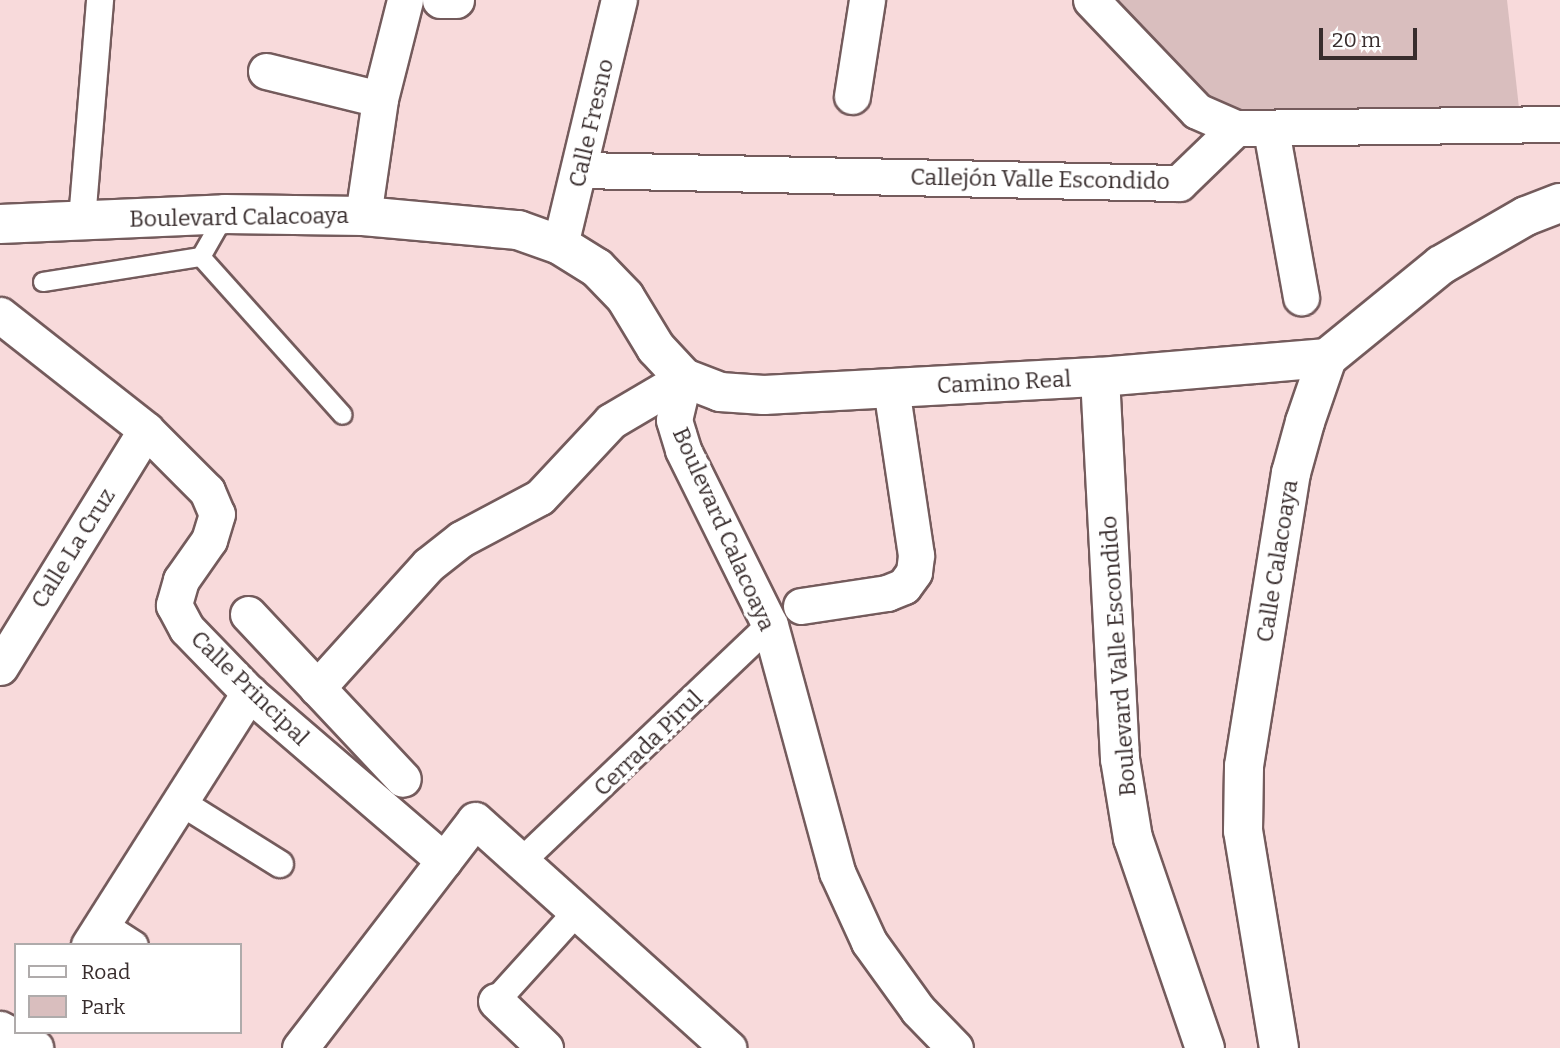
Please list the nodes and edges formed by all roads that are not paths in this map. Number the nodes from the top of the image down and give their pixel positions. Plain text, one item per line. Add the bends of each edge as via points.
1 (100, 0) edge
2 (405, 0) edge
3 (440, 0) edge
4 (456, 0) edge
5 (619, 0) edge
6 (867, 0) edge
7 (1091, 0) edge
8 (266, 71) dead end
9 (852, 96) dead end
10 (380, 99) junction
11 (1560, 124) edge
12 (1236, 128) junction
13 (1271, 130) junction
14 (582, 170) junction
15 (1560, 203) edge
16 (225, 214) junction
17 (363, 216) junction
18 (82, 220) junction
19 (0, 224) edge
20 (560, 245) junction
21 (201, 257) junction
22 (43, 282) dead end
23 (1301, 297) dead end
24 (0, 316) edge
25 (1327, 358) junction
26 (1100, 377) junction
27 (684, 379) junction
28 (891, 388) junction
29 (343, 415) dead end
30 (146, 430) junction
31 (801, 606) dead end
32 (248, 614) dead end
33 (770, 625) junction
34 (0, 667) edge
35 (317, 688) junction
36 (248, 693) junction
37 (403, 779) dead end
38 (179, 801) junction
39 (523, 860) junction
40 (444, 861) junction
41 (280, 864) dead end
42 (575, 914) junction
43 (95, 934) edge
44 (128, 943) edge
45 (496, 1001) joint
46 (0, 1029) edge
47 (36, 1042) edge
48 (300, 1048) edge
49 (545, 1048) edge
50 (728, 1048) edge
51 (955, 1048) edge
52 (1205, 1048) edge
53 (1279, 1048) edge

1 - 18 street
2 - 10 street
3 - 4 street
5 - 14 street, Calle Fresno
6 - 9 street
7 - 12 street via 1197,111
8 - 10 street
10 - 17 street
11 - 13 street
12 - 13 street
12 - 14 street, Callejón Valle Escondido via 1179,183
13 - 23 street
14 - 20 street, Calle Fresno
15 - 25 street via 1526,216 1441,265
16 - 17 street, Boulevard Calacoaya
16 - 18 street, Boulevard Calacoaya
16 - 21 lane
17 - 20 street, Boulevard Calacoaya via 518,230
18 - 19 street, Boulevard Calacoaya
20 - 27 street, Boulevard Calacoaya via 597,268 625,297 656,348
21 - 22 lane
21 - 29 lane
24 - 30 street, Calle Principal
25 - 26 street, Camino Real
25 - 53 street, Calle Calacoaya via 1291,473 1244,766 1242,831
26 - 28 street, Camino Real
26 - 52 street, Boulevard Valle Escondido via 1120,759 1133,838
27 - 28 street, Camino Real via 720,393 764,395
27 - 33 street, Boulevard Calacoaya via 674,420 683,450
27 - 35 street via 611,421 540,496 461,539 428,565
28 - 31 street via 916,555 914,572 904,586 887,593
30 - 34 street, Calle La Cruz
30 - 36 street, Calle Principal via 207,491 217,514 209,540 181,580 174,605 187,629
32 - 35 street
33 - 39 street, Cerrada Pirul
33 - 51 street, Boulevard Calacoaya via 837,872 869,942 918,1010
35 - 37 street
36 - 38 street
36 - 40 street, Calle Principal
38 - 41 street
38 - 43 street
39 - 40 street via 475,820
39 - 42 street
40 - 48 street
42 - 45 street
42 - 50 street
43 - 44 street
45 - 49 street
46 - 47 street

